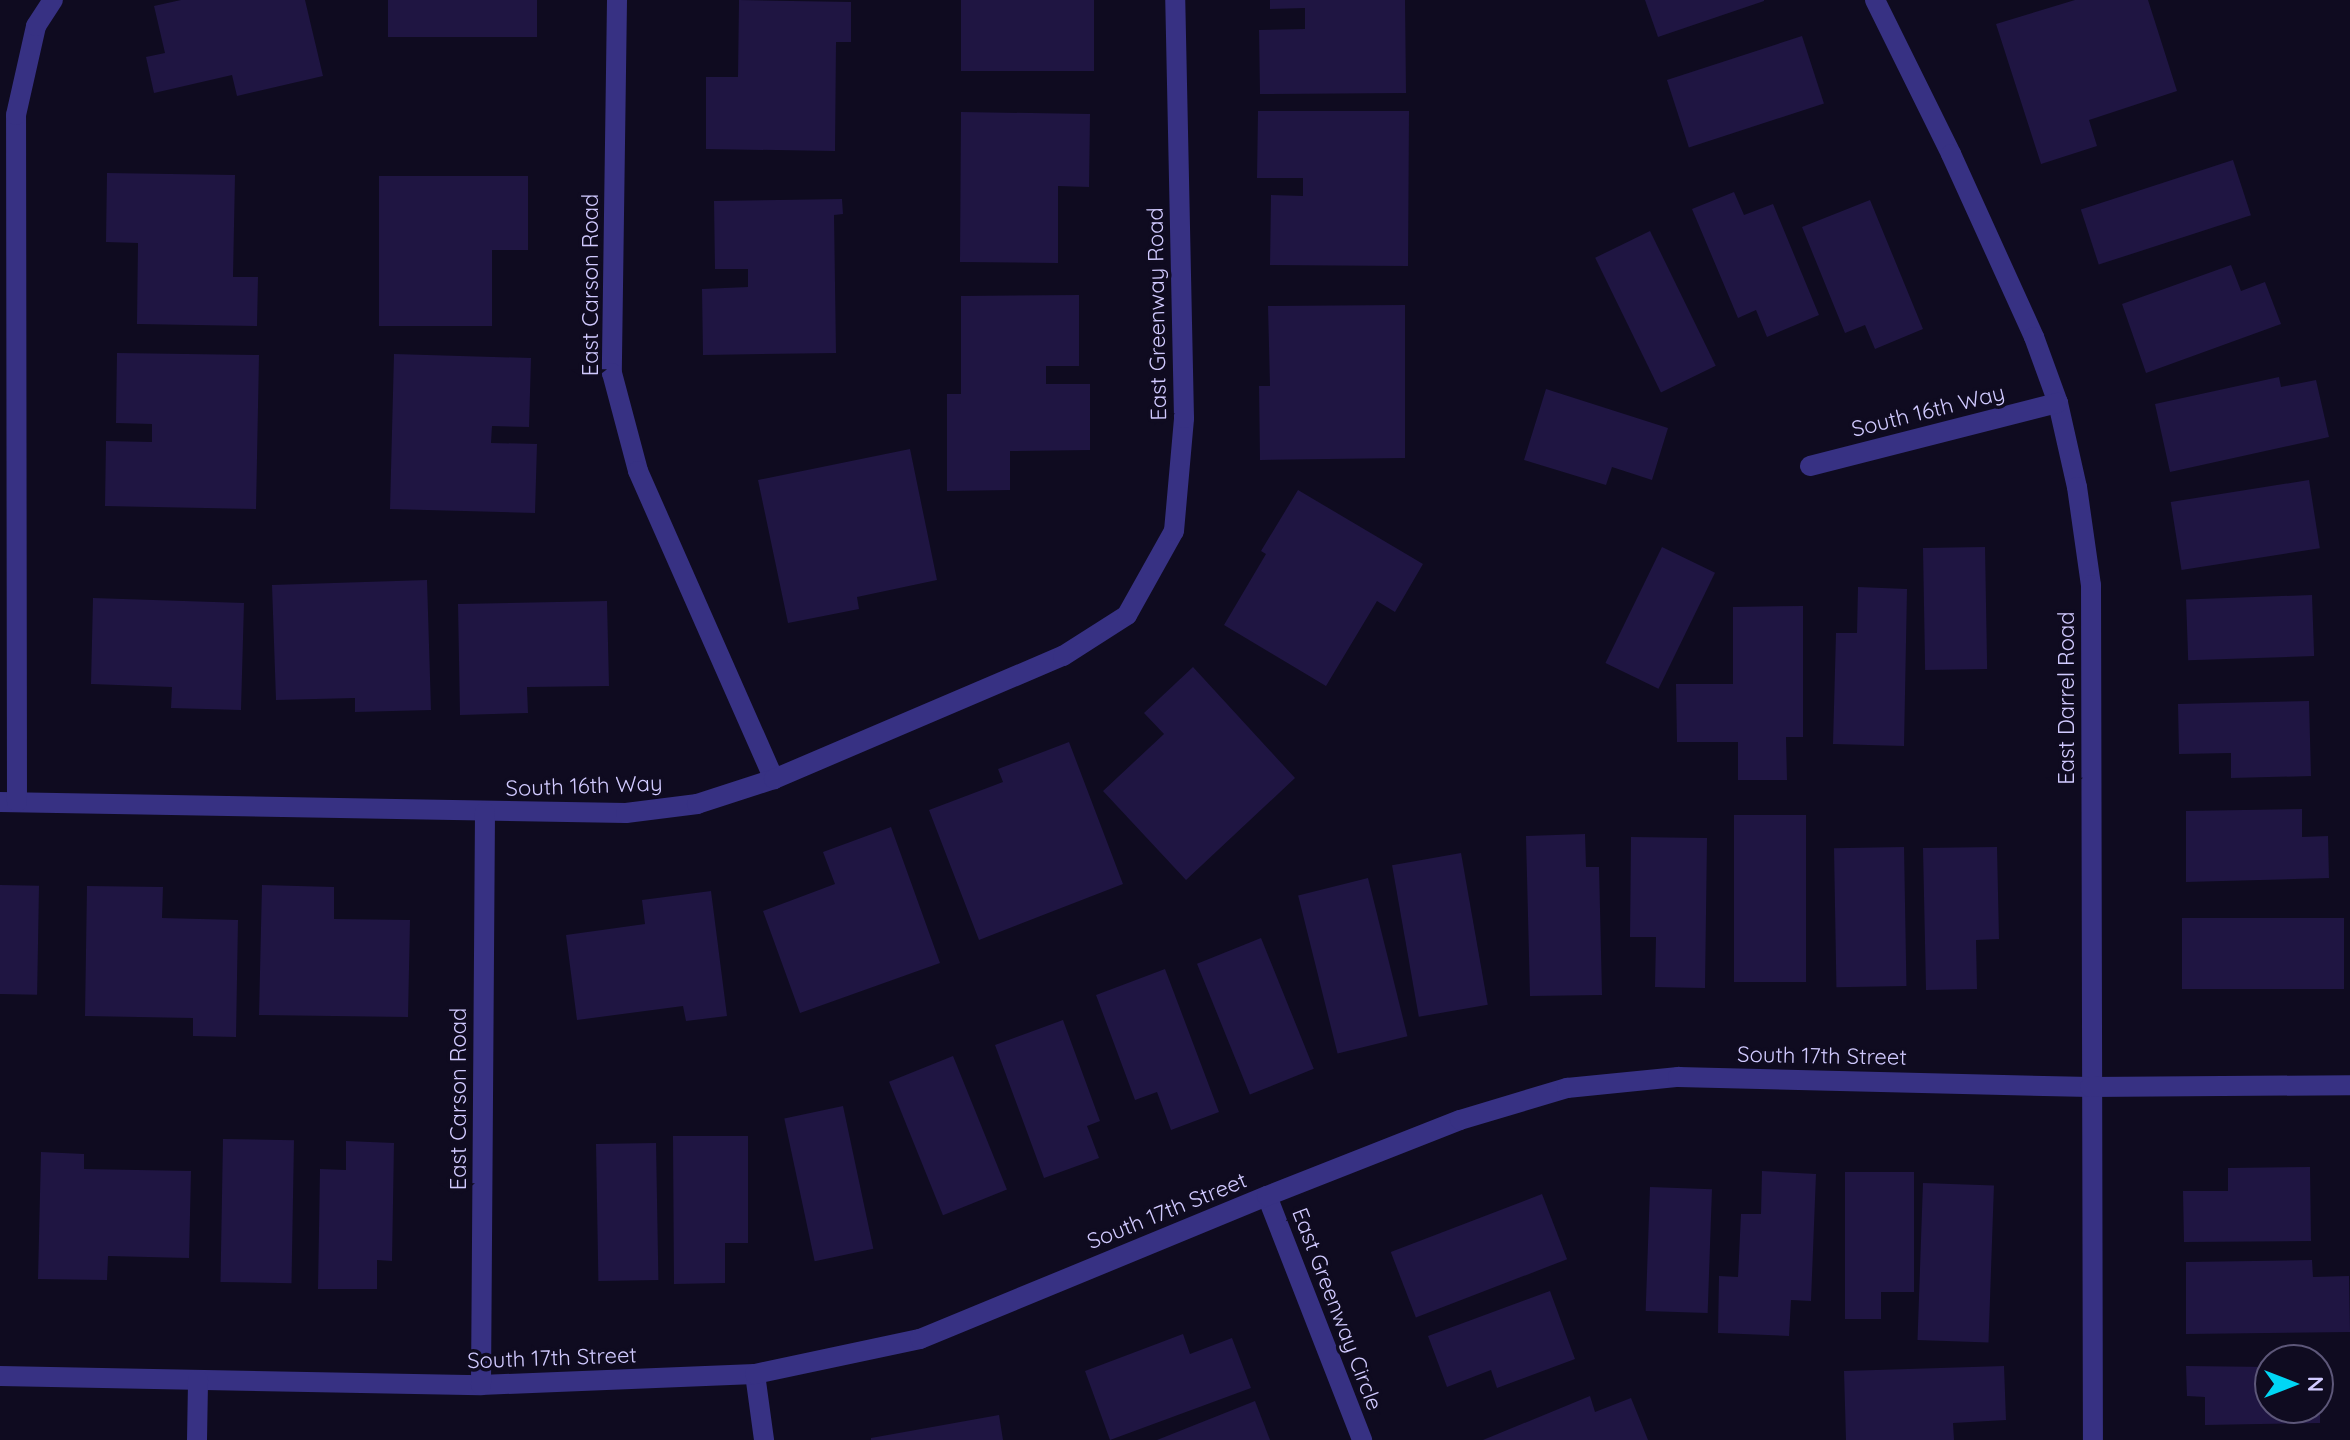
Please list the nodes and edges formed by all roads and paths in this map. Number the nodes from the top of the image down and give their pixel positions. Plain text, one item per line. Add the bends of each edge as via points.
1 (53, 0) edge
2 (617, 0) edge
3 (1175, 0) edge
4 (1875, 0) edge
5 (2058, 403) junction
6 (1810, 466) dead end
7 (1127, 615) joint
8 (774, 779) junction
9 (8, 802) edge
10 (485, 812) junction
11 (2350, 1085) edge
12 (2090, 1087) junction
13 (1267, 1196) junction
14 (755, 1374) junction
15 (0, 1376) edge
16 (198, 1380) junction
17 (481, 1385) junction
18 (197, 1440) edge
19 (764, 1440) edge
20 (1362, 1440) edge
21 (2093, 1440) edge

1 - 9 street via 36,26 16,115
2 - 8 street, East Carson Road via 612,373 638,471
3 - 7 street, East Greenway Road via 1184,418 1174,531
4 - 5 street, East Darrel Road via 1951,154 2034,337
5 - 6 street, South 16th Way
5 - 12 street, East Darrel Road via 2091,585
7 - 8 street, South 16th Way via 1063,656
8 - 10 street, South 16th Way via 697,804 626,813
9 - 10 street, South 16th Way
10 - 17 street, East Carson Road
11 - 12 street, South 17th Street
12 - 13 street, South 17th Street via 1678,1077 1567,1088 1460,1120
12 - 21 street, East Darrel Road
13 - 14 street, South 17th Street via 920,1339
13 - 20 street, East Greenway Circle
14 - 17 street, South 17th Street
14 - 19 street
15 - 16 street, South 17th Street
16 - 17 street, South 17th Street
16 - 18 street

